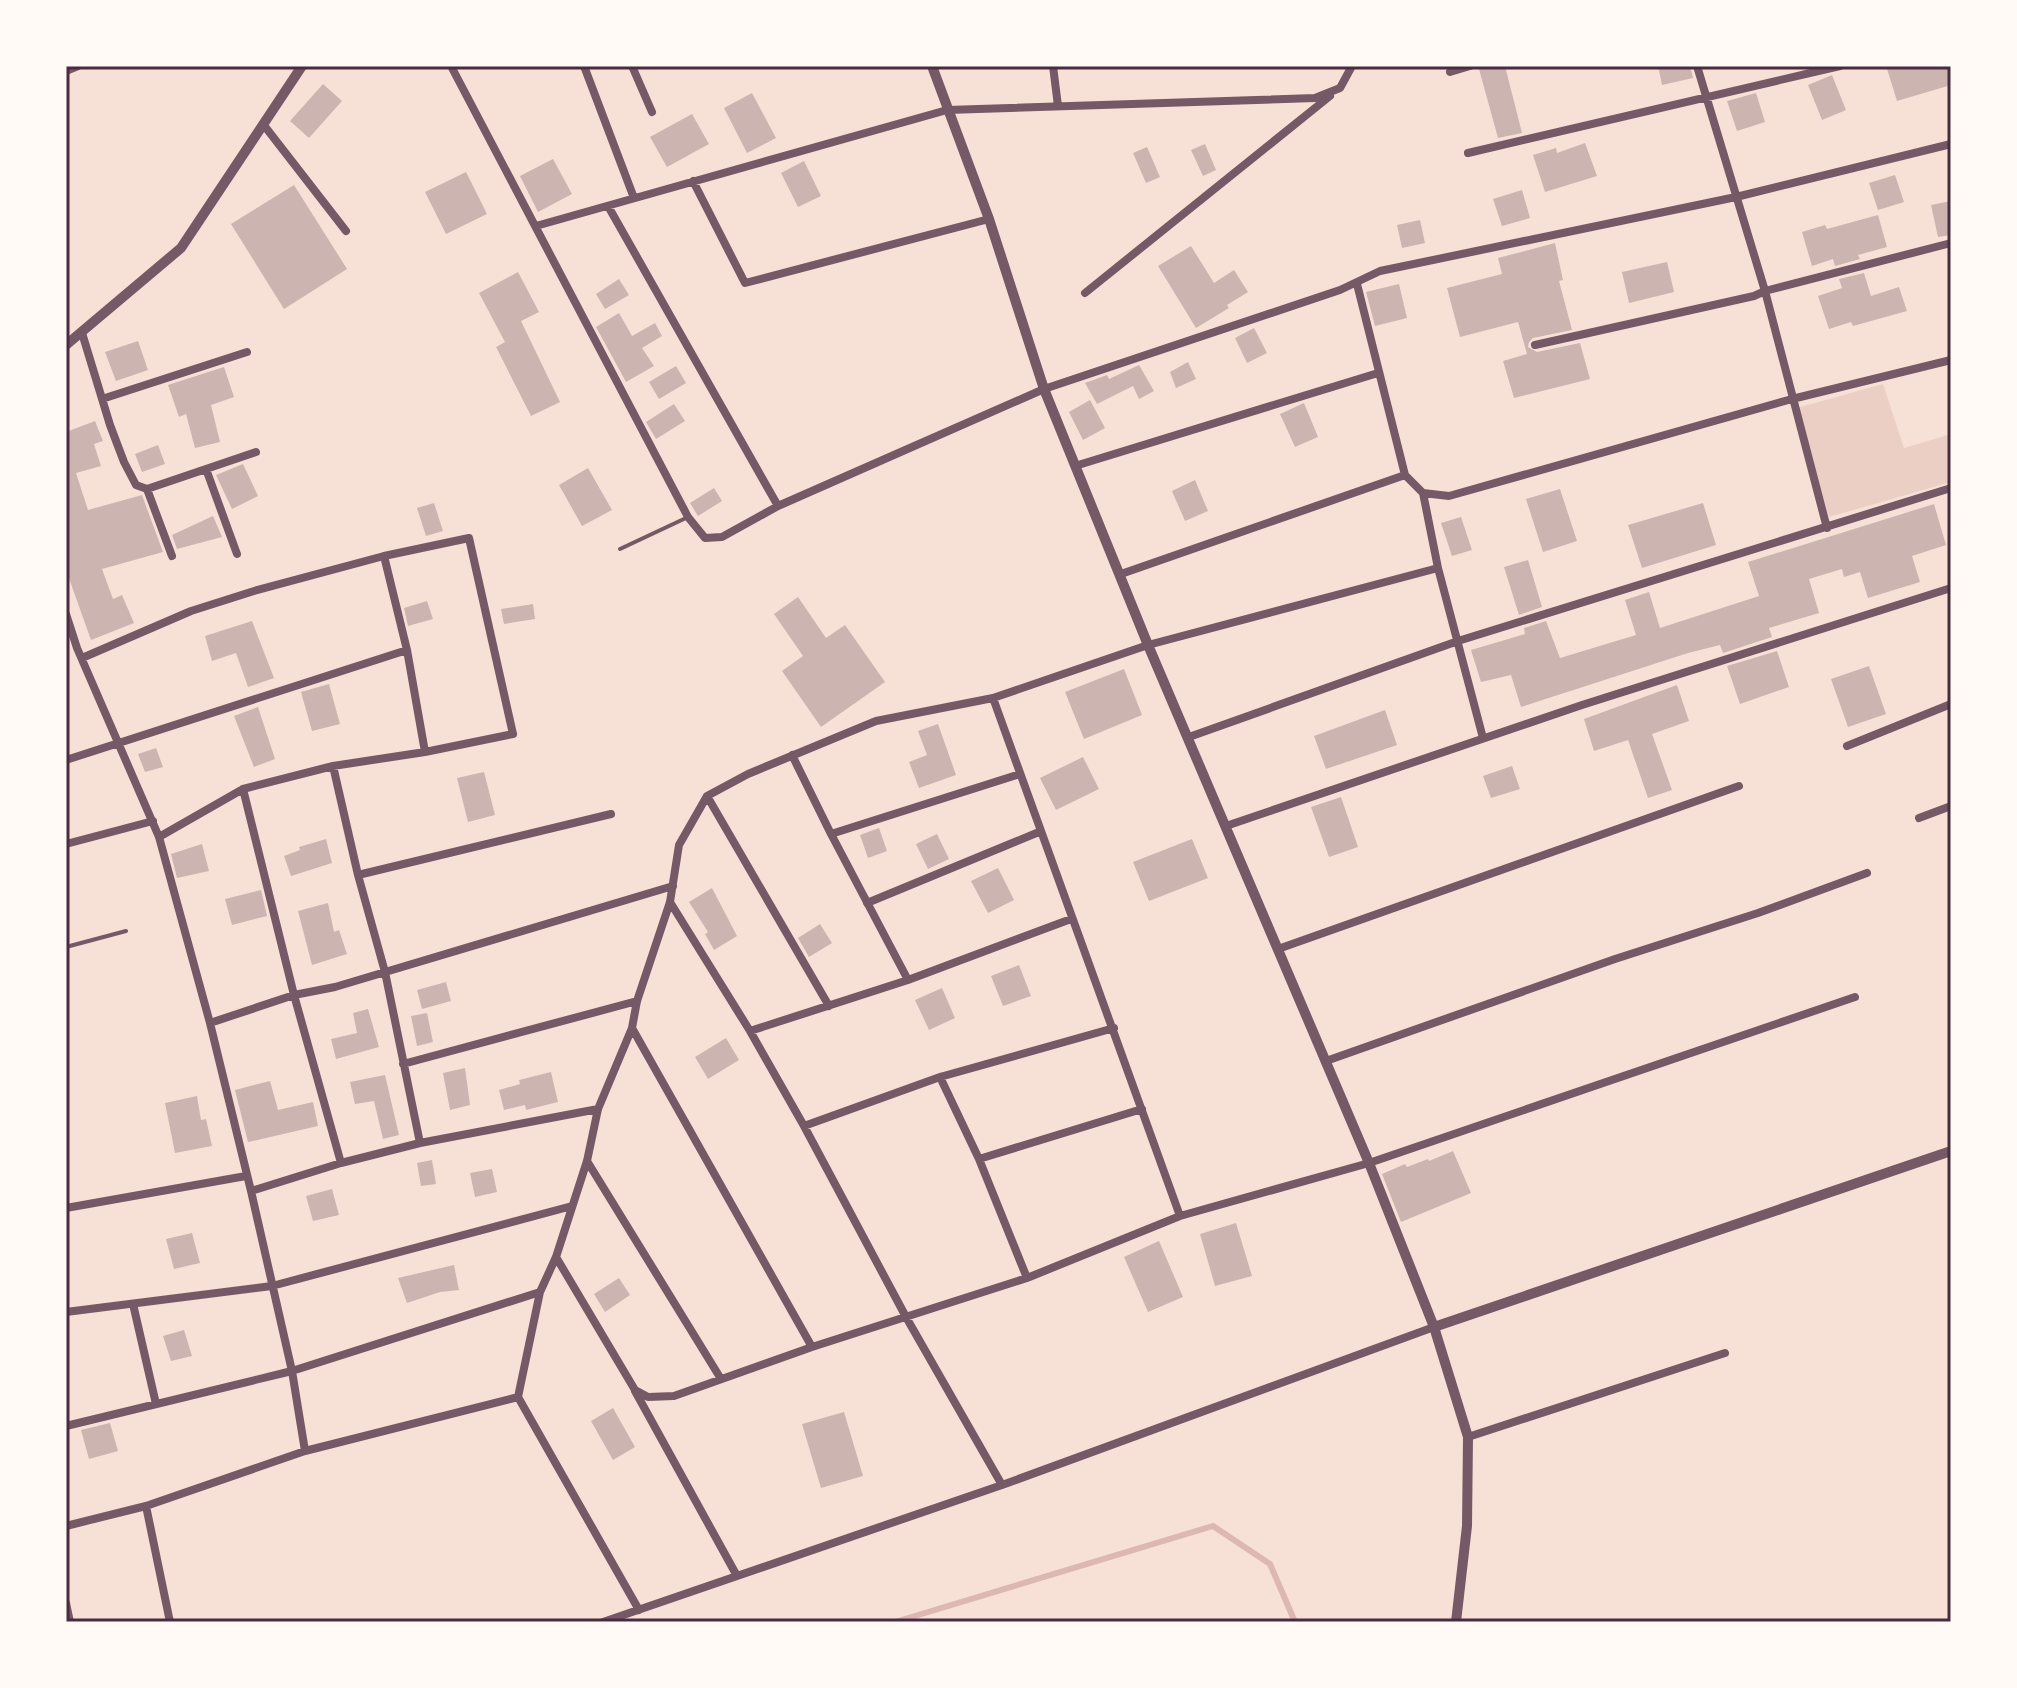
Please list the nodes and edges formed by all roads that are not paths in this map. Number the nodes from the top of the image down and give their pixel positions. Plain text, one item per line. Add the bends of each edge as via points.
1 (78, 66) edge
2 (302, 66) edge
3 (451, 66) edge
4 (584, 66) edge
5 (632, 66) edge
6 (932, 66) edge
7 (1053, 66) edge
8 (1352, 66) edge
9 (1470, 66) edge
10 (1697, 66) edge
11 (1840, 66) edge
12 (66, 71) edge
13 (1450, 72) dead end
14 (1340, 88) junction
15 (1705, 96) junction
16 (1058, 106) junction
17 (947, 110) junction
18 (652, 112) dead end
19 (263, 124) junction
20 (1951, 144) edge
21 (1468, 153) dead end
22 (693, 181) junction
23 (1736, 197) junction
24 (634, 198) junction
25 (608, 206) junction
26 (989, 219) junction
27 (536, 226) junction
28 (346, 231) dead end
29 (1951, 243) edge
30 (1357, 284) junction
31 (1765, 291) junction
32 (1085, 293) dead end
33 (82, 333) junction
34 (66, 345) edge
35 (1535, 345) dead end
36 (247, 352) dead end
37 (1951, 360) edge
38 (1378, 373) junction
39 (1044, 389) junction
40 (102, 399) junction
41 (1792, 399) junction
42 (256, 452) dead end
43 (1075, 466) junction
44 (206, 469) junction
45 (1405, 475) junction
46 (1951, 488) edge
47 (147, 489) junction
48 (1423, 493) junction
49 (778, 506) junction
50 (688, 517) junction
51 (1827, 528) junction
52 (620, 549) dead end
53 (237, 554) dead end
54 (172, 556) dead end
55 (384, 556) junction
56 (1438, 568) junction
57 (1121, 574) junction
58 (1951, 588) edge
59 (66, 614) edge
60 (1458, 641) junction
61 (1148, 645) junction
62 (77, 648) junction
63 (407, 650) junction
64 (66, 652) edge
65 (82, 658) junction
66 (993, 698) junction
67 (1951, 704) edge
68 (1189, 737) junction
69 (1483, 738) junction
70 (119, 745) junction
71 (1847, 746) dead end
72 (425, 752) junction
73 (792, 755) junction
74 (66, 760) edge
75 (333, 766) junction
76 (1020, 774) junction
77 (1739, 786) dead end
78 (243, 789) junction
79 (707, 796) junction
80 (1951, 806) edge
81 (611, 814) dead end
82 (1919, 818) dead end
83 (153, 821) junction
84 (1226, 826) junction
85 (1039, 832) junction
86 (831, 834) junction
87 (159, 837) junction
88 (66, 844) edge
89 (1867, 873) dead end
90 (358, 875) junction
91 (673, 886) junction
92 (670, 902) junction
93 (867, 903) junction
94 (1071, 919) junction
95 (126, 931) dead end
96 (66, 947) edge
97 (1278, 949) junction
98 (385, 972) junction
99 (908, 980) junction
100 (294, 995) junction
101 (1855, 997) dead end
102 (637, 1001) junction
103 (829, 1006) junction
104 (210, 1023) junction
105 (632, 1028) junction
106 (1114, 1028) junction
107 (750, 1031) junction
108 (1326, 1061) junction
109 (403, 1064) junction
110 (940, 1077) junction
111 (598, 1109) junction
112 (1142, 1109) junction
113 (804, 1126) junction
114 (420, 1143) junction
115 (1951, 1151) edge
116 (979, 1159) junction
117 (587, 1161) junction
118 (341, 1163) junction
119 (1369, 1163) junction
120 (246, 1176) junction
121 (251, 1191) junction
122 (572, 1206) junction
123 (66, 1208) edge
124 (1180, 1216) junction
125 (556, 1257) junction
126 (1027, 1278) junction
127 (272, 1286) junction
128 (540, 1292) junction
129 (133, 1304) junction
130 (66, 1312) edge
131 (906, 1317) junction
132 (1434, 1327) junction
133 (812, 1347) junction
134 (1725, 1353) dead end
135 (292, 1371) junction
136 (721, 1379) junction
137 (635, 1390) junction
138 (518, 1397) junction
139 (156, 1404) junction
140 (66, 1426) edge
141 (1468, 1437) junction
142 (305, 1451) junction
143 (1002, 1485) junction
144 (146, 1506) junction
145 (66, 1526) edge
146 (737, 1576) junction
147 (66, 1603) edge
148 (639, 1610) junction
149 (70, 1622) edge
150 (170, 1622) edge
151 (603, 1622) edge
152 (1456, 1622) edge

1 - 12 street
2 - 19 street
3 - 27 street
4 - 24 street
5 - 18 street
6 - 17 street
7 - 16 street
8 - 14 street
9 - 13 street
10 - 15 street
11 - 15 street
14 - 16 street via 1315,98
14 - 32 street
15 - 21 street
15 - 23 street
16 - 17 street
17 - 22 street
17 - 26 street
19 - 28 street
19 - 33 street via 181,248
20 - 23 street
22 - 24 street
22 - 26 street via 745,283
23 - 30 street via 1380,271
23 - 31 street
24 - 25 street
25 - 27 street
25 - 49 street
26 - 39 street
27 - 50 street
29 - 31 street
30 - 38 street
30 - 39 street
31 - 35 street
31 - 41 street
33 - 34 street
33 - 40 street
36 - 40 street
37 - 41 street
38 - 43 street
38 - 45 street
39 - 43 street
39 - 49 street
40 - 47 street via 124,462 136,485
41 - 48 street via 1449,496
41 - 51 street
42 - 44 street
43 - 57 street
44 - 47 street
44 - 53 street
45 - 48 street
45 - 57 street
46 - 51 street
47 - 54 street
48 - 56 street
49 - 50 street via 722,537 705,538
50 - 52 lane
51 - 60 street
55 - 63 street
55 - 65 street via 191,611
55 - 72 street via 469,538 513,734
56 - 60 street
56 - 61 street
57 - 61 street
58 - 69 street
59 - 62 street
60 - 68 street
60 - 69 street
61 - 66 street
61 - 68 street
62 - 64 street
62 - 65 street
63 - 70 street
63 - 72 street
65 - 70 street
66 - 73 street via 876,721
66 - 76 street
67 - 71 street
68 - 84 street
69 - 84 street
70 - 74 street
70 - 83 street
72 - 75 street
73 - 79 street
73 - 86 street
75 - 78 street
75 - 90 street
76 - 85 street
76 - 86 street
77 - 97 street
78 - 87 street
78 - 100 street
79 - 91 street via 679,845
79 - 103 street
80 - 82 street
81 - 90 street
83 - 87 street
83 - 88 street
84 - 97 street
85 - 93 street
85 - 94 street
86 - 93 street
87 - 104 street
89 - 108 street
90 - 98 street
91 - 92 street
91 - 98 street
92 - 102 street
92 - 107 street
93 - 99 street
94 - 99 street
94 - 106 street
95 - 96 lane
97 - 108 street
98 - 100 street
98 - 109 street
99 - 103 street
100 - 104 street
100 - 118 street
101 - 119 street
102 - 105 street
102 - 109 street
103 - 107 street
104 - 120 street
105 - 111 street
105 - 133 street
106 - 110 street
106 - 112 street
107 - 113 street
108 - 119 street
109 - 114 street
110 - 113 street
110 - 116 street
111 - 114 street
111 - 117 street
112 - 116 street
112 - 124 street
113 - 131 street
114 - 118 street
115 - 132 street
116 - 126 street
117 - 122 street
117 - 136 street
118 - 121 street
119 - 124 street
119 - 132 street
120 - 121 street
120 - 123 street
121 - 127 street
122 - 125 street
122 - 127 street
124 - 126 street
125 - 128 street
125 - 137 street
126 - 131 street
127 - 129 street
127 - 135 street
128 - 135 street
128 - 138 street
129 - 130 street
129 - 139 street
131 - 133 street
131 - 143 street
132 - 141 street
132 - 143 street
133 - 136 street
134 - 141 street
135 - 139 street
135 - 142 street
136 - 137 street via 674,1396 648,1397
137 - 146 street
138 - 142 street
138 - 148 street
139 - 140 street
141 - 152 street via 1467,1526
142 - 144 street
143 - 146 street
144 - 145 street
144 - 150 street
146 - 148 street
147 - 149 street
148 - 151 street

